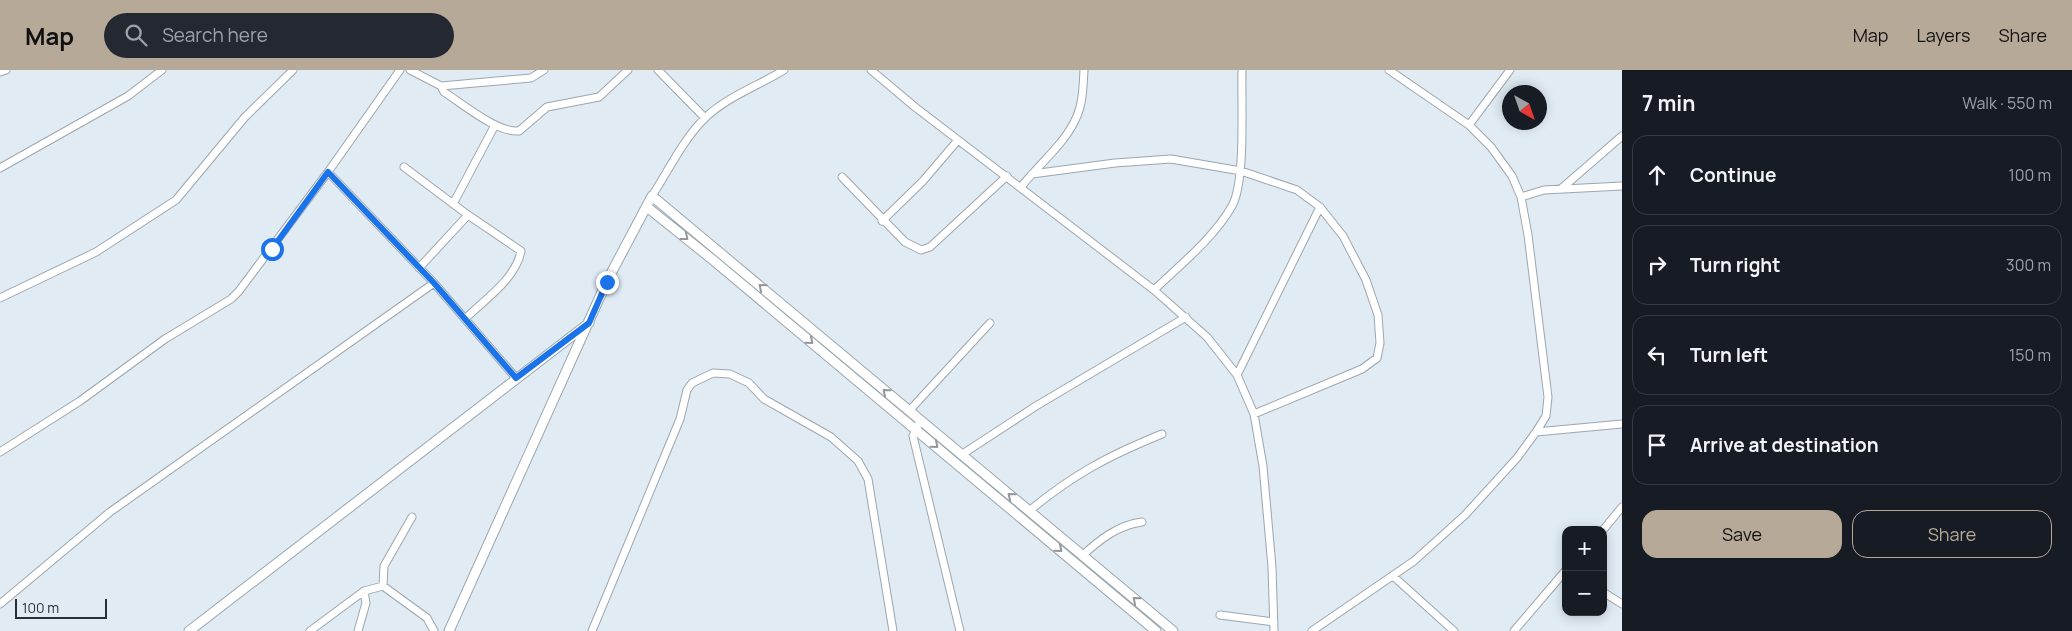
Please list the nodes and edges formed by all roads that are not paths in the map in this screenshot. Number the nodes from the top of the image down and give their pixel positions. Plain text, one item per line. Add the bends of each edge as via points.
1 (6, 70) edge
2 (162, 70) edge
3 (293, 70) edge
4 (400, 70) edge
5 (410, 70) edge
6 (544, 70) edge
7 (628, 70) edge
8 (658, 70) edge
9 (784, 70) edge
10 (871, 70) edge
11 (1084, 70) edge
12 (1242, 70) edge
13 (1389, 70) edge
14 (1510, 70) edge
15 (0, 72) edge
16 (441, 86) junction
17 (705, 118) junction
18 (1469, 124) junction
19 (495, 126) junction
20 (1622, 136) edge
21 (958, 140) junction
22 (404, 167) dead end
23 (0, 168) edge
24 (1241, 170) junction
25 (328, 172) junction
26 (1032, 174) junction
27 (1007, 176) junction
28 (842, 177) dead end
29 (1622, 186) edge
30 (1021, 188) junction
31 (1562, 188) junction
32 (652, 196) junction
33 (1521, 197) junction
34 (453, 204) junction
35 (647, 207) junction
36 (1320, 207) junction
37 (468, 215) junction
38 (882, 221) junction
39 (419, 268) junction
40 (434, 283) junction
41 (1154, 290) junction
42 (0, 298) edge
43 (1186, 317) junction
44 (465, 319) junction
45 (589, 323) junction
46 (990, 323) dead end
47 (1237, 375) junction
48 (516, 378) junction
49 (909, 411) junction
50 (1254, 414) junction
51 (920, 420) junction
52 (1622, 424) edge
53 (915, 429) junction
54 (1536, 432) junction
55 (1162, 434) dead end
56 (0, 452) edge
57 (961, 455) junction
58 (1622, 507) edge
59 (1029, 510) junction
60 (412, 517) dead end
61 (1142, 522) dead end
62 (1606, 526) edge
63 (1082, 556) junction
64 (1565, 571) edge
65 (1393, 576) junction
66 (383, 586) junction
67 (364, 591) junction
68 (1607, 595) edge
69 (0, 604) edge
70 (1622, 604) edge
71 (1220, 616) dead end
72 (1274, 622) junction
73 (189, 631) edge
74 (310, 631) edge
75 (358, 631) edge
76 (434, 631) edge
77 (449, 631) edge
78 (592, 631) edge
79 (893, 631) edge
80 (960, 631) edge
81 (1156, 631) edge
82 (1173, 631) edge
83 (1274, 631) edge
84 (1312, 631) edge
85 (1454, 631) edge
86 (1514, 631) edge

1 - 15 street
2 - 23 street via 128,96
3 - 42 street via 245,117 176,200 96,252
4 - 25 street
5 - 16 street
6 - 16 street via 531,78
7 - 19 street via 598,98 547,107 519,131
8 - 17 street
9 - 17 street via 729,100
10 - 21 street
11 - 26 street via 1077,118
12 - 24 street
13 - 18 street
14 - 18 street
16 - 19 street via 444,92
17 - 32 street via 687,140
18 - 33 street via 1512,176
19 - 34 street
20 - 31 street
21 - 27 street
21 - 38 street via 923,182
22 - 34 street
24 - 26 street via 1171,159
24 - 36 street via 1297,190
24 - 41 street via 1233,205 1209,237
25 - 39 street
25 - 56 street via 231,299 165,339 80,401
26 - 30 street
27 - 30 street
27 - 38 street via 930,247 921,250 904,242
28 - 38 street
29 - 31 street
30 - 41 street
31 - 33 street
32 - 35 street
49 -> 32 street
33 - 54 street via 1548,397 1546,416
34 - 37 street
35 - 45 street
35 -> 53 street
36 - 47 street
36 - 50 street via 1342,236 1366,280 1378,315 1380,343 1376,358 1362,369
37 - 39 street
37 - 44 street via 521,251 515,266 500,286
39 - 40 street
40 - 44 street
40 - 69 street via 110,512
41 - 43 street
43 - 47 street via 1207,337
43 - 57 street via 1029,410
44 - 48 street
45 - 48 street
45 - 77 street
46 - 49 street
47 - 50 street
48 - 73 street
49 - 51 street
50 - 72 street via 1264,466
51 - 53 street
51 - 57 street
52 - 54 street
53 - 80 street via 913,436
53 -> 81 street
54 - 65 street via 1517,458 1465,514
55 - 59 street via 1093,465
59 -> 57 street
58 - 62 street
59 - 63 street
60 - 66 street via 384,566
61 - 63 street via 1098,541
82 -> 63 street
64 - 86 street
65 - 84 street
65 - 85 street
66 - 67 street
66 - 76 street via 427,618
67 - 74 street
67 - 75 street via 366,604
68 - 70 street
71 - 72 street
72 - 83 street
78 - 79 street via 680,419 687,390 692,383 713,373 730,374 748,384 764,399 830,437 858,461 868,480

